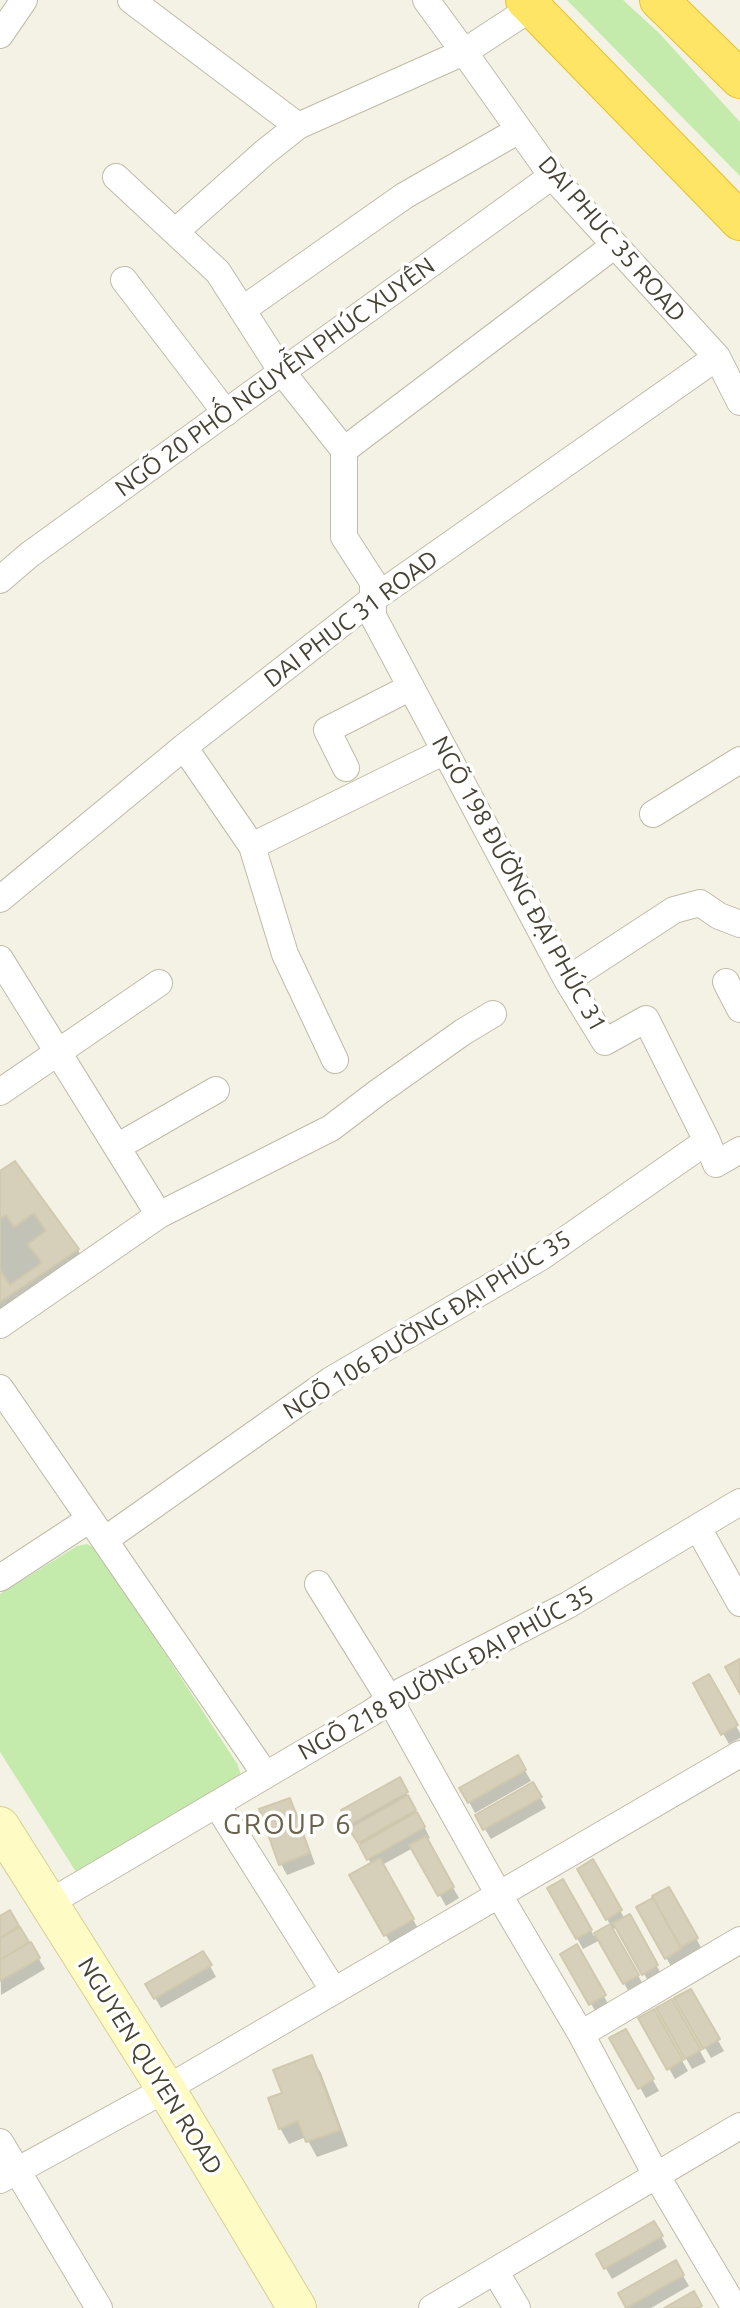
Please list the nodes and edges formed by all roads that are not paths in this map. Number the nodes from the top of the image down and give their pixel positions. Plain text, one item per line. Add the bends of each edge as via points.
1 (23, 0) edge
2 (131, 0) edge
3 (426, 0) edge
4 (659, 0) edge
5 (522, 8) edge
6 (0, 35) edge
7 (464, 52) junction
8 (740, 79) edge
9 (298, 125) junction
10 (519, 130) junction
11 (551, 176) junction
12 (116, 177) dead end
13 (740, 221) edge
14 (175, 232) junction
15 (615, 244) junction
16 (124, 280) dead end
17 (243, 310) junction
18 (716, 357) junction
19 (282, 372) junction
20 (740, 402) edge
21 (226, 413) junction
22 (344, 450) junction
23 (0, 580) edge
24 (373, 599) junction
25 (411, 687) junction
26 (184, 747) junction
27 (445, 751) junction
28 (740, 760) edge
29 (346, 768) dead end
30 (653, 814) dead end
31 (252, 846) junction
32 (0, 899) edge
33 (740, 924) edge
34 (0, 959) edge
35 (567, 980) junction
36 (726, 982) dead end
37 (159, 984) dead end
38 (740, 1009) edge
39 (493, 1014) dead end
40 (58, 1052) junction
41 (335, 1060) dead end
42 (216, 1090) dead end
43 (0, 1092) edge
44 (706, 1141) junction
45 (117, 1147) junction
46 (740, 1150) edge
47 (159, 1214) junction
48 (0, 1325) edge
49 (0, 1388) edge
50 (740, 1502) edge
51 (698, 1528) junction
52 (98, 1529) junction
53 (0, 1578) edge
54 (318, 1584) dead end
55 (740, 1603) edge
56 (390, 1700) junction
57 (740, 1754) edge
58 (265, 1774) junction
59 (217, 1805) junction
60 (0, 1826) edge
61 (499, 1895) junction
62 (49, 1903) junction
63 (740, 1940) edge
64 (334, 1991) junction
65 (581, 2034) junction
66 (166, 2090) junction
67 (740, 2126) edge
68 (0, 2141) edge
69 (9, 2175) edge
70 (656, 2175) junction
71 (495, 2271) junction
72 (99, 2308) edge
73 (297, 2308) edge
74 (432, 2308) edge
75 (517, 2308) edge
76 (735, 2308) edge

1 - 6 street
2 - 9 street
3 - 7 street, DAI PHUC 35 ROAD
4 - 8 highway
5 - 7 street
5 - 13 highway
7 - 9 street
7 - 10 street, DAI PHUC 35 ROAD
9 - 14 street
10 - 11 street, DAI PHUC 35 ROAD
10 - 17 street via 404,195
11 - 15 street, DAI PHUC 35 ROAD
11 - 19 street, NGÕ 20 PHỐ NGUYỄN PHÚC XUYÊN
12 - 14 street
14 - 17 street via 218,271
15 - 18 street, DAI PHUC 35 ROAD
15 - 22 street
16 - 21 street
17 - 19 street
18 - 20 street, DAI PHUC 35 ROAD
18 - 24 street, DAI PHUC 31 ROAD
19 - 21 street, NGÕ 20 PHỐ NGUYỄN PHÚC XUYÊN
19 - 22 street
21 - 23 street, NGÕ 20 PHỐ NGUYỄN PHÚC XUYÊN
22 - 24 street, NGÕ 198 ĐƯỜNG ĐẠI PHÚC 31 via 344,537 373,582
24 - 25 street, NGÕ 198 ĐƯỜNG ĐẠI PHÚC 31 via 373,616
24 - 26 street, DAI PHUC 31 ROAD
25 - 27 street, NGÕ 198 ĐƯỜNG ĐẠI PHÚC 31
25 - 29 street via 327,730
26 - 31 street
26 - 32 street, DAI PHUC 31 ROAD
27 - 31 street
27 - 35 street, NGÕ 198 ĐƯỜNG ĐẠI PHÚC 31
28 - 30 street
31 - 41 street via 285,954
33 - 35 street via 700,903 674,910
34 - 40 street
35 - 44 street, NGÕ 198 ĐƯỜNG ĐẠI PHÚC 31 via 605,1042 646,1018
36 - 38 street
37 - 40 street
39 - 47 street via 331,1128
40 - 43 street
40 - 45 street
42 - 45 street
44 - 46 street via 716,1164
44 - 52 street, NGÕ 106 ĐƯỜNG ĐẠI PHÚC 35 via 541,1257 331,1380
45 - 47 street
47 - 48 street
49 - 52 street
50 - 51 street, NGÕ 218 ĐƯỜNG ĐẠI PHÚC 35
51 - 55 street
51 - 56 street, NGÕ 218 ĐƯỜNG ĐẠI PHÚC 35 via 568,1605
52 - 53 street, NGÕ 106 ĐƯỜNG ĐẠI PHÚC 35
52 - 58 street
54 - 56 street
56 - 58 street, NGÕ 218 ĐƯỜNG ĐẠI PHÚC 35
56 - 61 street
57 - 61 street
58 - 59 street, NGÕ 218 ĐƯỜNG ĐẠI PHÚC 35
59 - 62 street, NGÕ 218 ĐƯỜNG ĐẠI PHÚC 35
59 - 64 street
60 - 62 street, NGUYEN QUYEN ROAD
61 - 64 street
61 - 65 street
62 - 66 street, NGUYEN QUYEN ROAD
63 - 65 street
64 - 66 street
65 - 70 street
66 - 69 street
66 - 73 street, NGUYEN QUYEN ROAD
67 - 70 street
68 - 69 street
69 - 72 street
70 - 71 street
70 - 76 street
71 - 74 street
71 - 75 street

